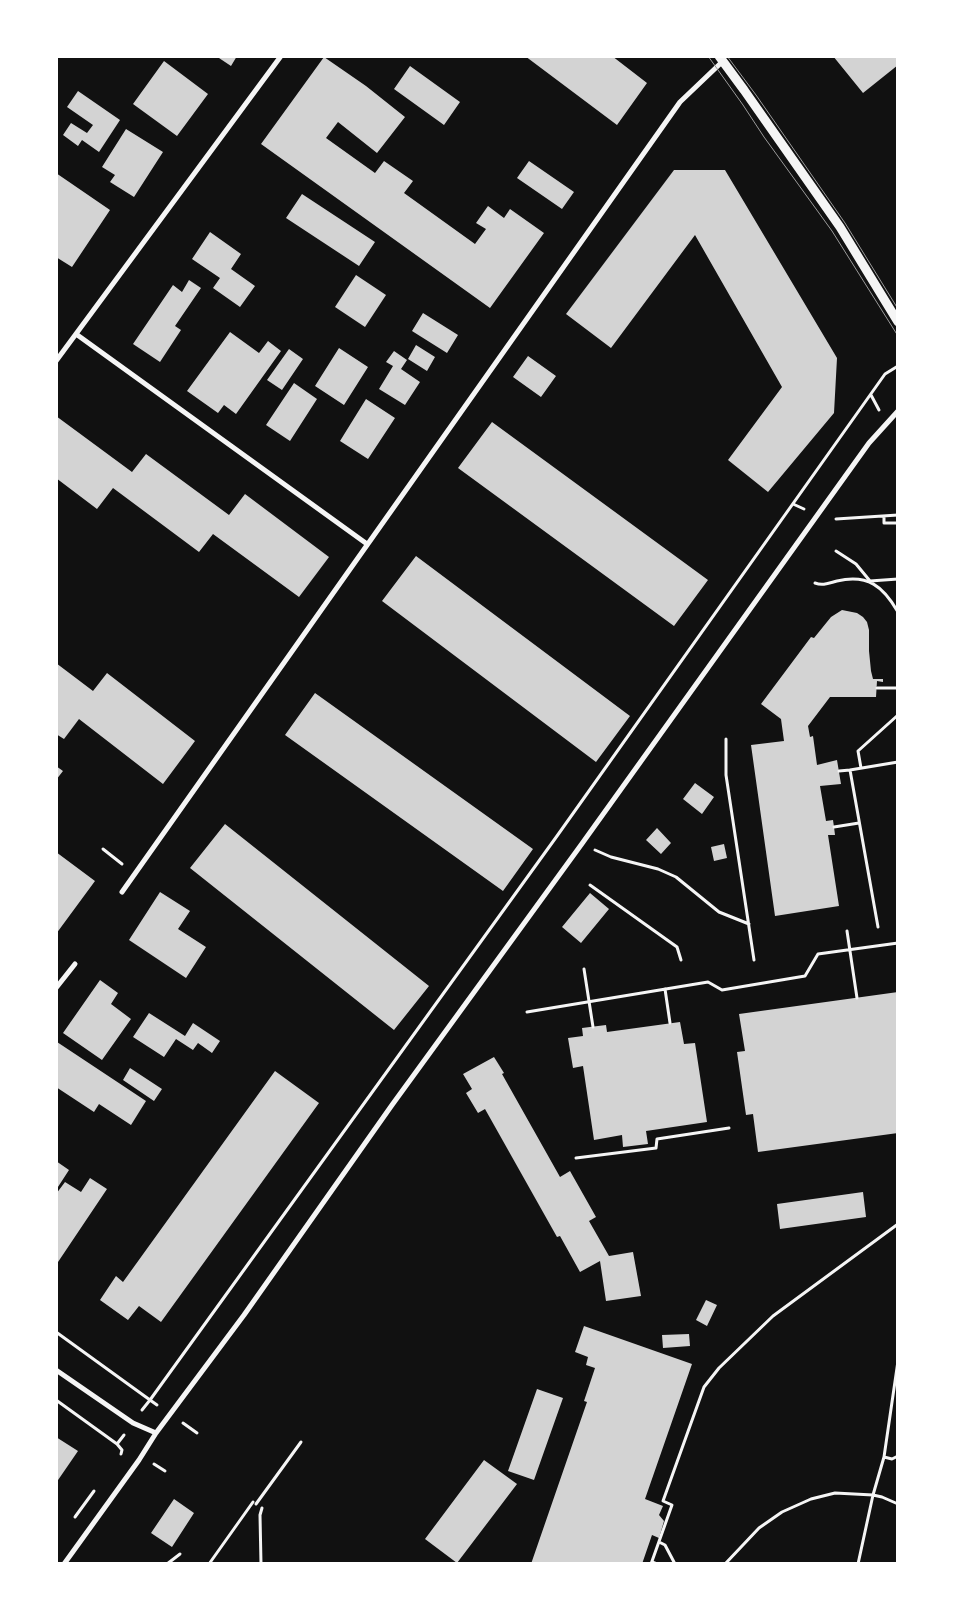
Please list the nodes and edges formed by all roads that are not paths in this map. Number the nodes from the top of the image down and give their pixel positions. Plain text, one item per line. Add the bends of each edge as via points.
1 (281, 56) edge
2 (721, 59) edge
3 (898, 322) edge
4 (76, 334) junction
5 (56, 361) edge
6 (898, 412) edge
7 (367, 544) junction
8 (122, 892) dead end
9 (75, 964) dead end
10 (56, 988) edge
11 (56, 1370) edge
12 (156, 1433) junction
13 (64, 1564) edge

1 - 4 street
2 - 3 street via 840,226
2 - 7 street via 680,102
4 - 5 street
4 - 7 street
6 - 12 street via 869,443
7 - 8 street
9 - 10 street
11 - 12 street via 133,1423
12 - 13 street

